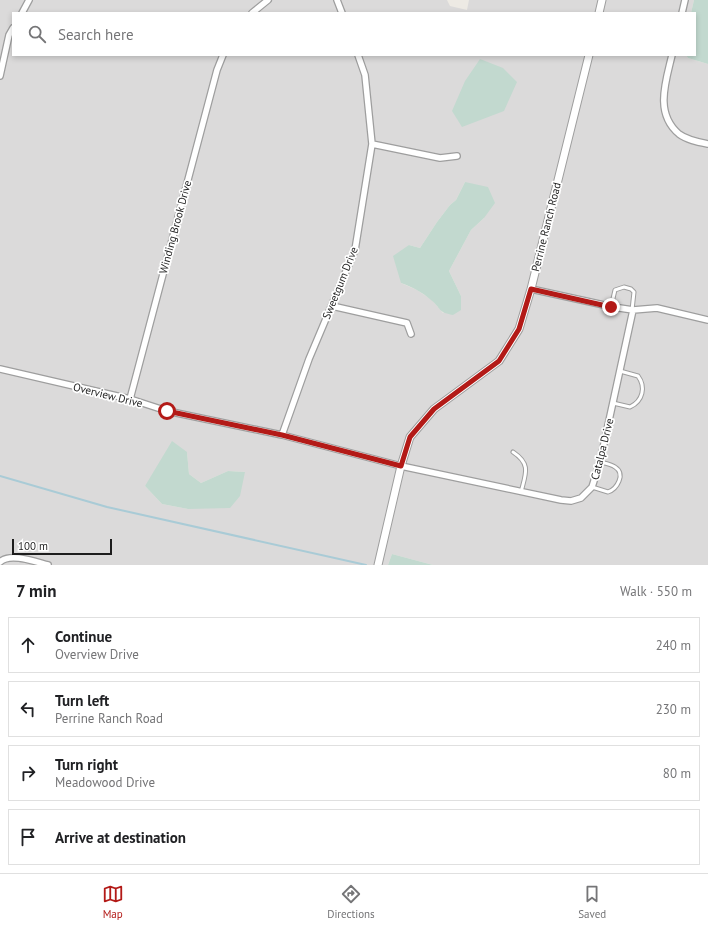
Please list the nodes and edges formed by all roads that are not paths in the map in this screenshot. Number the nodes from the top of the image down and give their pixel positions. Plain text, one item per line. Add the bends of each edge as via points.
1 (29, 0) edge
2 (268, 0) edge
3 (337, 0) edge
4 (602, 0) edge
5 (685, 0) edge
6 (23, 12) edge
7 (253, 12) edge
8 (342, 12) edge
9 (599, 12) edge
10 (682, 12) edge
11 (12, 30) edge
12 (223, 56) edge
13 (358, 56) edge
14 (589, 56) edge
15 (672, 56) edge
16 (0, 76) edge
17 (372, 144) junction
18 (708, 144) edge
19 (456, 156) dead end
20 (531, 289) junction
21 (332, 306) junction
22 (611, 307) junction
23 (632, 310) junction
24 (708, 320) edge
25 (411, 334) dead end
26 (0, 370) edge
27 (620, 371) junction
28 (130, 399) junction
29 (613, 403) junction
30 (282, 435) junction
31 (512, 452) dead end
32 (600, 462) junction
33 (401, 466) junction
34 (592, 487) junction
35 (521, 492) junction
36 (0, 562) edge
37 (48, 565) edge
38 (378, 565) edge

1 - 6 street
2 - 7 street
3 - 8 street
4 - 9 street
5 - 10 street
11 - 16 street
12 - 28 street, Winding Brook Drive
13 - 17 street, Sweetgum Drive via 365,75
14 - 20 street, Perrine Ranch Road
15 - 18 street via 663,94 664,112 679,134
17 - 19 street via 440,158
17 - 21 street, Sweetgum Drive via 355,250
20 - 22 street
20 - 33 street, Perrine Ranch Road via 519,329 499,361 434,409 410,437
21 - 25 street via 407,323
21 - 30 street, Sweetgum Drive via 309,359
22 - 23 street
22 - 23 lane via 615,290 624,287 634,292
23 - 24 street via 657,308
23 - 27 street, Catalpa Drive
26 - 28 street, Overview Drive
27 - 29 street, Catalpa Drive
27 - 29 lane via 638,376 642,382 642,392 638,402 630,407
28 - 30 street, Overview Drive via 167,411
29 - 32 street, Catalpa Drive
30 - 33 street, Overview Drive
31 - 35 lane via 520,457 526,467
32 - 34 street, Catalpa Drive
32 - 34 lane via 615,467 619,473 619,481 616,487 608,492
33 - 35 street, Catalpa Drive
33 - 38 street, Perrine Ranch Road
34 - 35 street, Catalpa Drive via 581,498 571,501
36 - 37 street via 2,559 16,557

